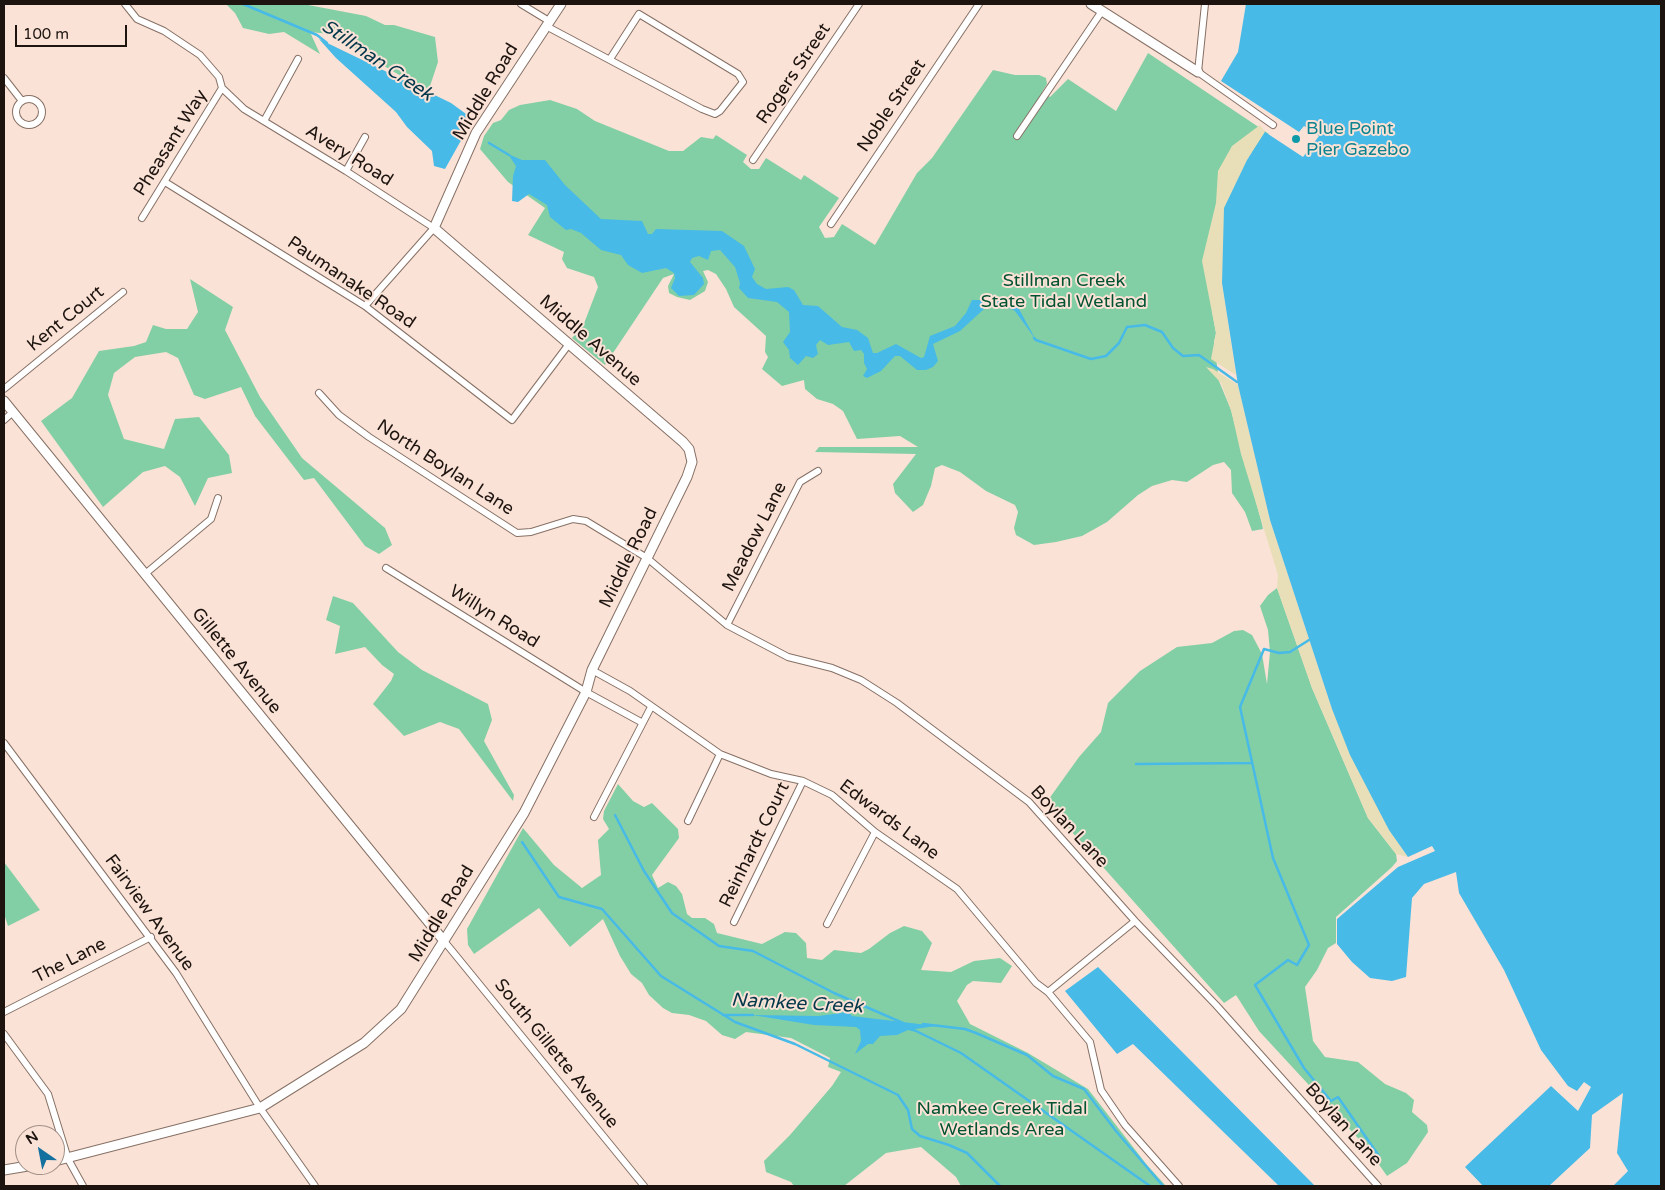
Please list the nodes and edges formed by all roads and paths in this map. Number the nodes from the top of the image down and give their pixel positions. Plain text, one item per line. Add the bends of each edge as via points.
1 (125, 4) edge
2 (521, 4) edge
3 (561, 4) edge
4 (859, 4) edge
5 (979, 4) edge
6 (1092, 4) edge
7 (1205, 4) edge
8 (1102, 11) junction
9 (547, 24) junction
10 (298, 59) dead end
11 (610, 59) junction
12 (1198, 72) junction
13 (4, 78) edge
14 (222, 88) junction
15 (22, 101) junction
16 (248, 112) joint
17 (264, 121) junction
18 (1273, 125) dead end
19 (1017, 136) dead end
20 (365, 137) dead end
21 (753, 160) dead end
22 (346, 171) junction
23 (165, 182) junction
24 (142, 218) dead end
25 (831, 224) dead end
26 (434, 228) junction
27 (124, 292) dead end
28 (365, 306) junction
29 (569, 344) junction
30 (4, 389) edge
31 (319, 393) dead end
32 (4, 401) edge
33 (13, 412) junction
34 (4, 420) edge
35 (818, 471) dead end
36 (680, 492) joint
37 (218, 498) dead end
38 (647, 558) junction
39 (386, 568) dead end
40 (145, 574) junction
41 (727, 626) junction
42 (592, 670) junction
43 (586, 692) junction
44 (651, 706) junction
45 (641, 722) junction
46 (4, 743) edge
47 (720, 754) junction
48 (803, 781) junction
49 (594, 817) dead end
50 (688, 821) dead end
51 (875, 832) junction
52 (1135, 921) junction
53 (734, 922) dead end
54 (827, 924) dead end
55 (151, 937) junction
56 (444, 941) junction
57 (1048, 992) junction
58 (4, 1012) edge
59 (4, 1034) edge
60 (260, 1108) junction
61 (65, 1159) edge
62 (68, 1159) junction
63 (83, 1186) edge
64 (315, 1186) edge
65 (644, 1186) edge
66 (1179, 1186) edge
67 (1378, 1186) edge

1 - 14 street via 137,19 164,31 200,54 218,77
2 - 9 street
3 - 9 main road, Middle Road
4 - 21 street, Rogers Street
5 - 25 street, Noble Street
6 - 8 main road
7 - 12 street
8 - 12 main road
8 - 19 street
9 - 11 street
9 - 26 main road, Middle Road via 476,133
10 - 17 street
11 - 11 street via 715,114 743,82 738,74 639,14
12 - 18 street
13 - 15 street
14 - 16 street, Pheasant Way
14 - 23 street, Pheasant Way
15 - 15 street via 16,112 20,121 28,125 36,123 42,117 40,105 30,99
16 - 17 street, Avery Road
17 - 22 street, Avery Road
20 - 22 street
22 - 26 street, Avery Road
23 - 24 street, Pheasant Way
23 - 28 street, Paumanake Road
26 - 28 street
26 - 29 main road, Middle Avenue
27 - 30 street, Kent Court
28 - 29 street, Paumanake Road via 512,420
29 - 36 main road, Middle Avenue via 689,449 692,462
31 - 38 street, North Boylan Lane via 339,415 369,437 517,533 573,518 586,521
32 - 33 main road, Gillette Avenue
33 - 34 street
33 - 40 main road, Gillette Avenue
35 - 41 street, Meadow Lane via 800,482
36 - 38 main road, Middle Road
37 - 40 street via 211,519
38 - 41 street, Boylan Lane
38 - 42 main road, Middle Road
39 - 43 street, Willyn Road
40 - 56 main road, Gillette Avenue
41 - 52 street, Boylan Lane via 788,657 832,668 858,679 897,703 1029,802
42 - 43 main road, Middle Road
42 - 44 street, Edwards Lane
43 - 45 street, Willyn Road
43 - 56 main road, Middle Road via 524,813
44 - 45 street
44 - 47 street, Edwards Lane
45 - 49 street
46 - 55 street, Fairview Avenue
47 - 48 street, Edwards Lane via 771,774
47 - 50 street
48 - 51 street, Edwards Lane via 832,795
48 - 53 street, Reinhardt Court
51 - 54 street
51 - 57 street, Edwards Lane via 957,889 1036,983
52 - 57 street
52 - 67 street, Boylan Lane via 1216,1005
55 - 58 street, The Lane
55 - 60 street, Fairview Avenue
56 - 60 main road, Middle Road via 416,988 389,1021 364,1043
56 - 65 street, South Gillette Avenue
57 - 66 street, Edwards Lane via 1090,1042 1101,1090 1125,1125
59 - 62 street via 48,1094
60 - 62 main road, Middle Road
60 - 64 street, Fairview Avenue
61 - 62 main road, Middle Road
62 - 63 street

